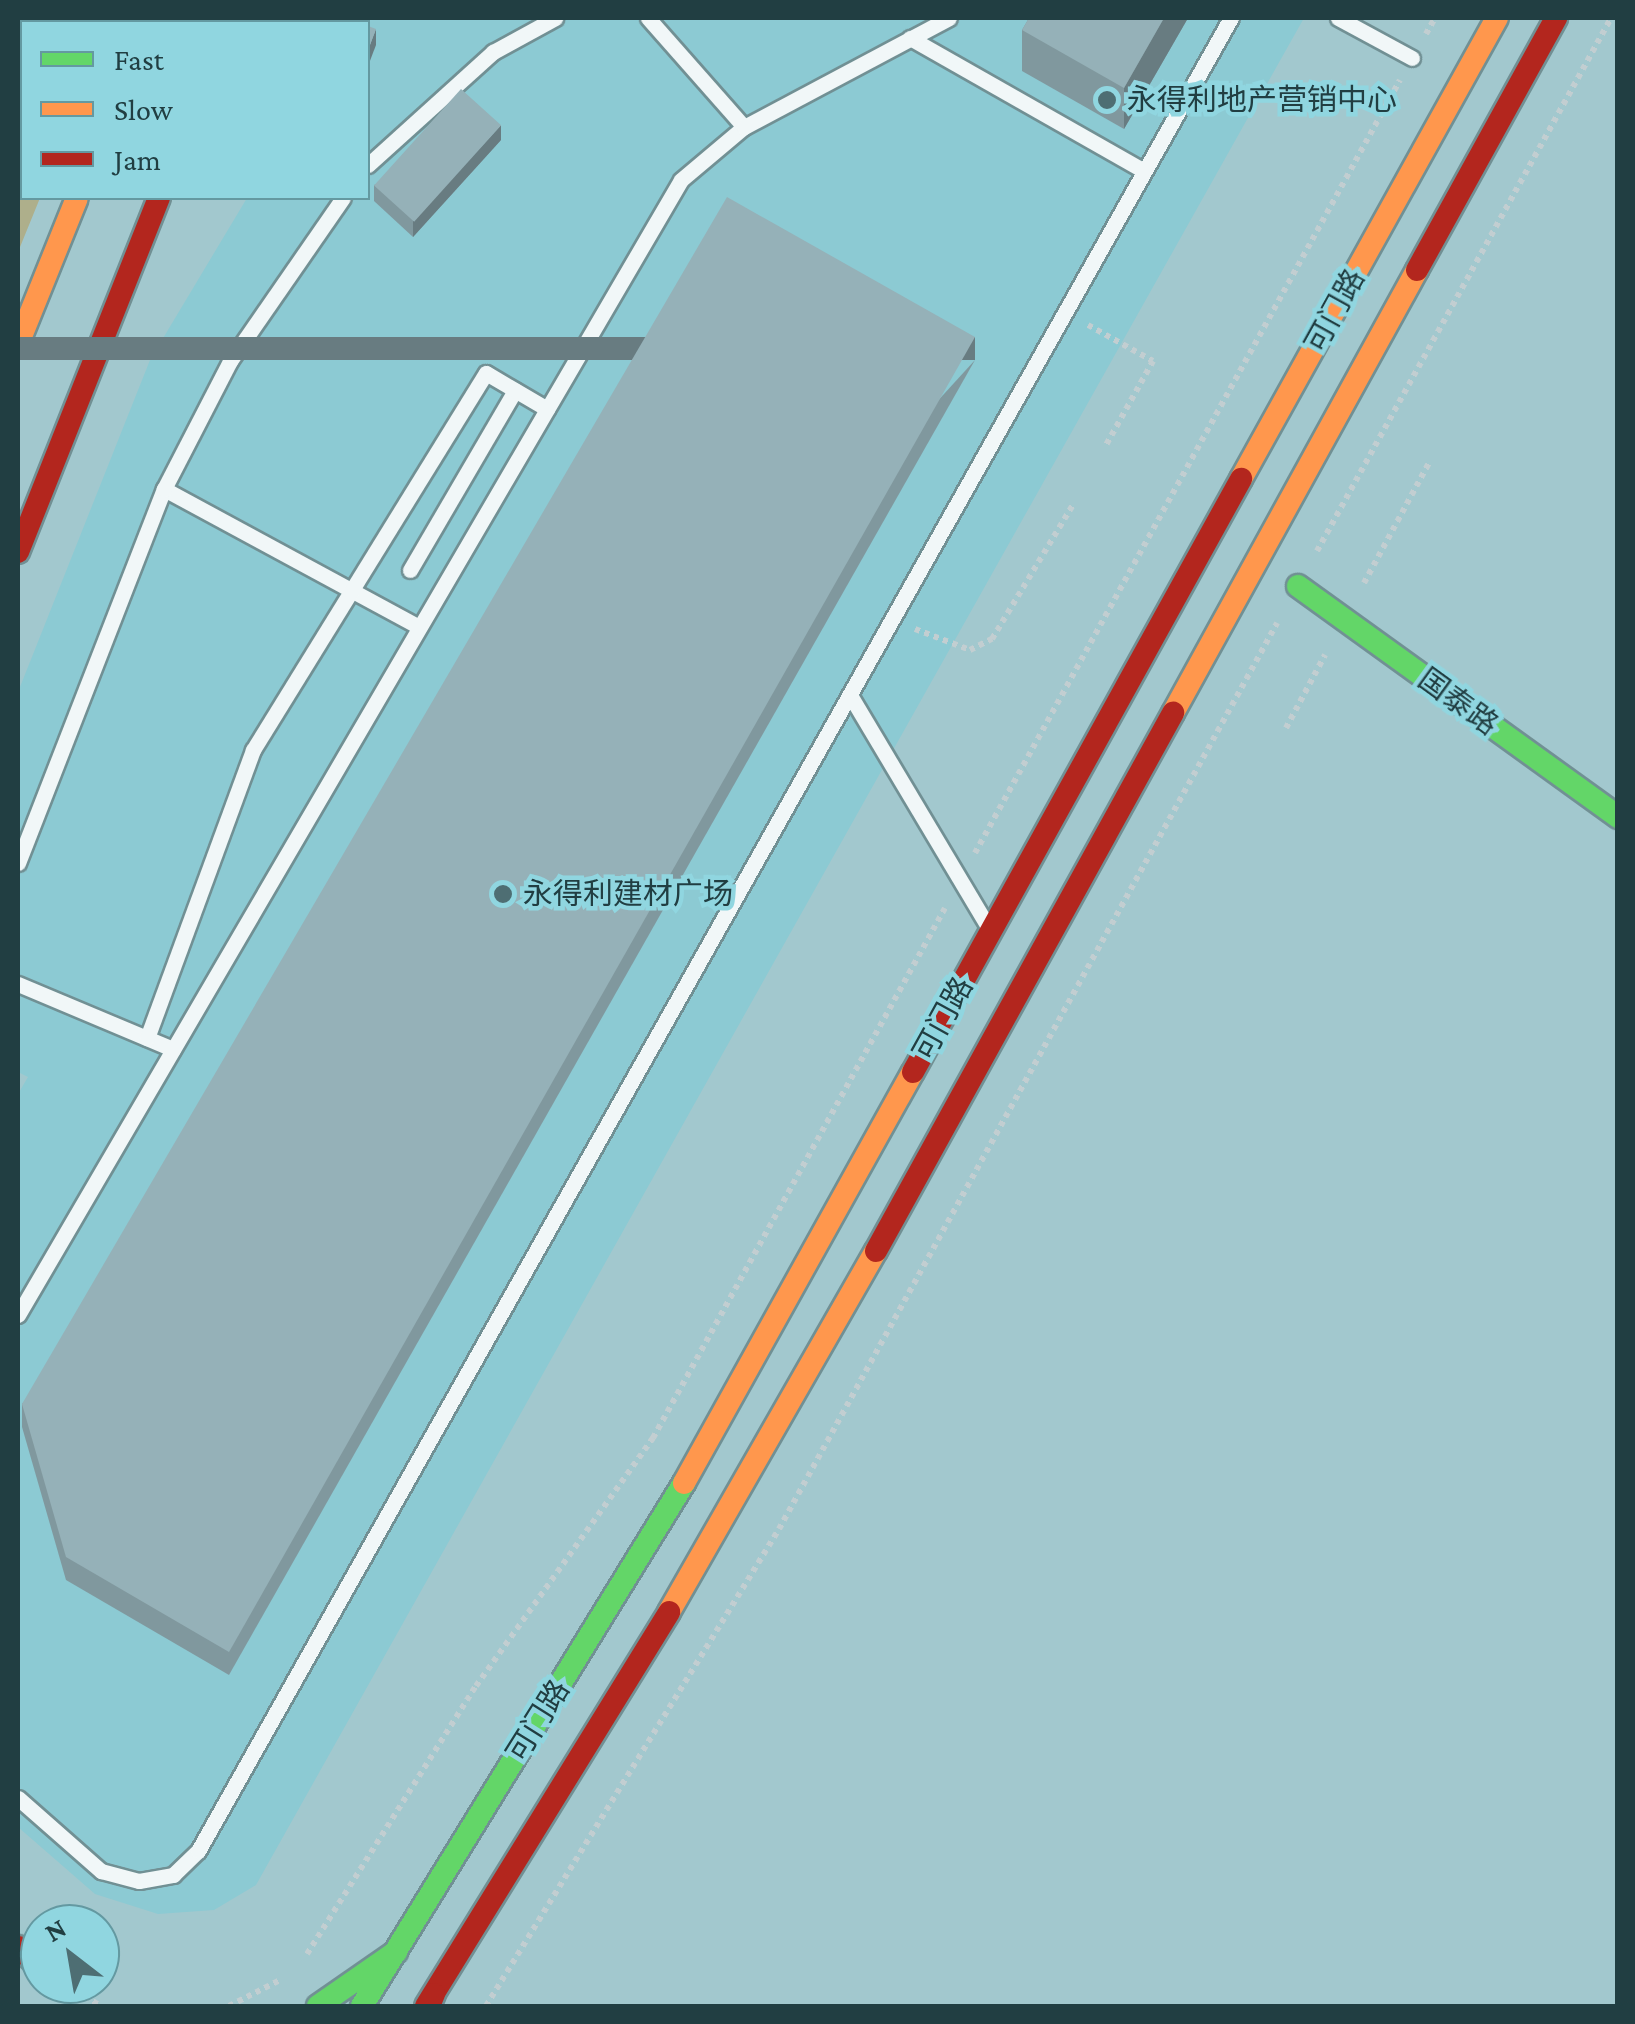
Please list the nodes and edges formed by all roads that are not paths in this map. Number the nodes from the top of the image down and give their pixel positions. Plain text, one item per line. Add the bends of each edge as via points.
1 (555, 18) edge
2 (648, 18) edge
3 (949, 18) edge
4 (1231, 18) edge
5 (1338, 18) edge
6 (1497, 18) edge
7 (1556, 18) edge
8 (910, 38) junction
9 (1412, 58) road end
10 (744, 127) junction
11 (370, 164) edge
12 (1144, 171) junction
13 (76, 200) edge
14 (158, 200) edge
15 (342, 200) edge
16 (18, 344) edge
17 (515, 390) junction
18 (547, 409) junction
19 (164, 489) junction
20 (18, 552) edge
21 (410, 570) dead end
22 (1298, 586) dead end
23 (351, 590) junction
24 (419, 628) junction
25 (850, 695) junction
26 (1618, 818) edge
27 (18, 863) edge
28 (991, 932) junction
29 (18, 984) edge
30 (146, 1038) junction
31 (173, 1050) junction
32 (18, 1315) edge
33 (18, 1798) edge
34 (396, 1952) junction
35 (429, 2002) edge
36 (318, 2006) edge
37 (362, 2006) edge

1 - 11 lane via 493,52
2 - 10 lane
3 - 8 lane
4 - 12 lane
5 - 9 lane
6 - 28 main road, 可门路
7 - 35 main road, 可门路 via 744,1491
8 - 10 lane
8 - 12 lane
10 - 18 lane via 681,180
12 - 25 lane
13 - 16 main road
14 - 20 main road
15 - 19 lane via 230,361
17 - 18 lane
17 - 21 lane
17 - 23 lane via 486,372
18 - 24 lane
19 - 23 lane
19 - 27 lane
22 - 26 main road, 国泰路
23 - 24 lane
23 - 30 lane via 253,750
24 - 31 lane
25 - 28 lane
25 - 33 lane via 198,1852 173,1875 139,1881 101,1871
28 - 34 main road, 可门路 via 698,1460
29 - 30 lane
30 - 31 lane
31 - 32 lane
34 - 36 main road
34 - 37 main road, 可门路

